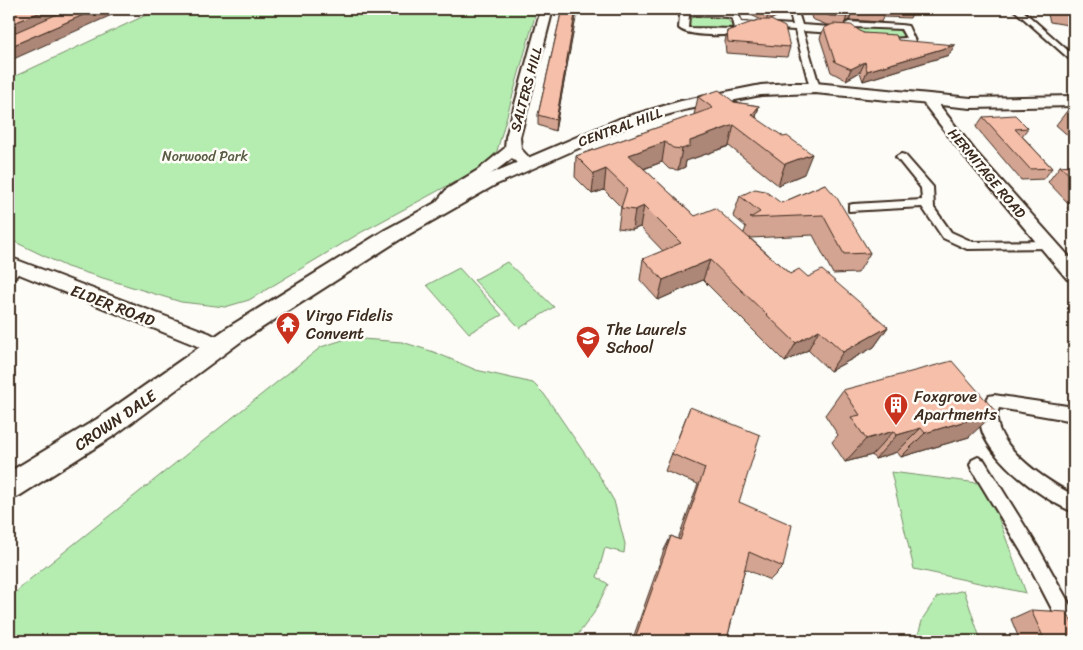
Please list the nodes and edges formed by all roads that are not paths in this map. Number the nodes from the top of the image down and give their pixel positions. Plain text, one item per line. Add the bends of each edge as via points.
1 (547, 9) edge
2 (793, 9) edge
3 (1017, 9) edge
4 (738, 24) junction
5 (799, 28) junction
6 (850, 31) junction
7 (859, 38) edge
8 (887, 41) edge
9 (1057, 45) junction
10 (1074, 45) edge
11 (1074, 60) edge
12 (815, 88) junction
13 (928, 100) junction
14 (1074, 101) edge
15 (513, 150) junction
16 (901, 157) dead end
17 (527, 164) junction
18 (928, 203) junction
19 (441, 206) junction
20 (853, 208) dead end
21 (1049, 245) junction
22 (12, 269) edge
23 (1074, 274) edge
24 (217, 347) junction
25 (1074, 414) edge
26 (978, 465) dead end
27 (9, 487) edge
28 (1074, 504) edge
29 (1074, 630) edge

1 - 15 street, SALTERS HILL via 513,137
2 - 5 street
3 - 9 street
4 - 4 street via 738,31 733,32 701,32 683,28 684,15 688,13 730,15
4 - 5 street
5 - 6 street
5 - 12 street
6 - 7 street
6 - 8 street via 848,24 901,27 911,41
9 - 10 street
9 - 11 street
12 - 13 main road, CENTRAL HILL
12 - 17 main road, CENTRAL HILL via 761,90 681,106 626,122
13 - 14 main road, CENTRAL HILL via 1020,104
13 - 21 street, HERMITAGE ROAD
15 - 17 street, SALTERS HILL
15 - 19 street via 502,156 492,168 451,193
16 - 18 street, HERMITAGE ROAD via 927,187
17 - 19 main road, CENTRAL HILL
18 - 20 street
18 - 21 street, HERMITAGE ROAD via 928,208 947,235 971,246
19 - 24 main road, CENTRAL HILL via 318,280
21 - 23 street, HERMITAGE ROAD
22 - 24 street, ELDER ROAD
24 - 27 main road, CROWN DALE via 106,427
25 - 28 street via 994,401 987,415 989,428 1000,447 1022,470 1058,498
26 - 29 street via 1033,554

